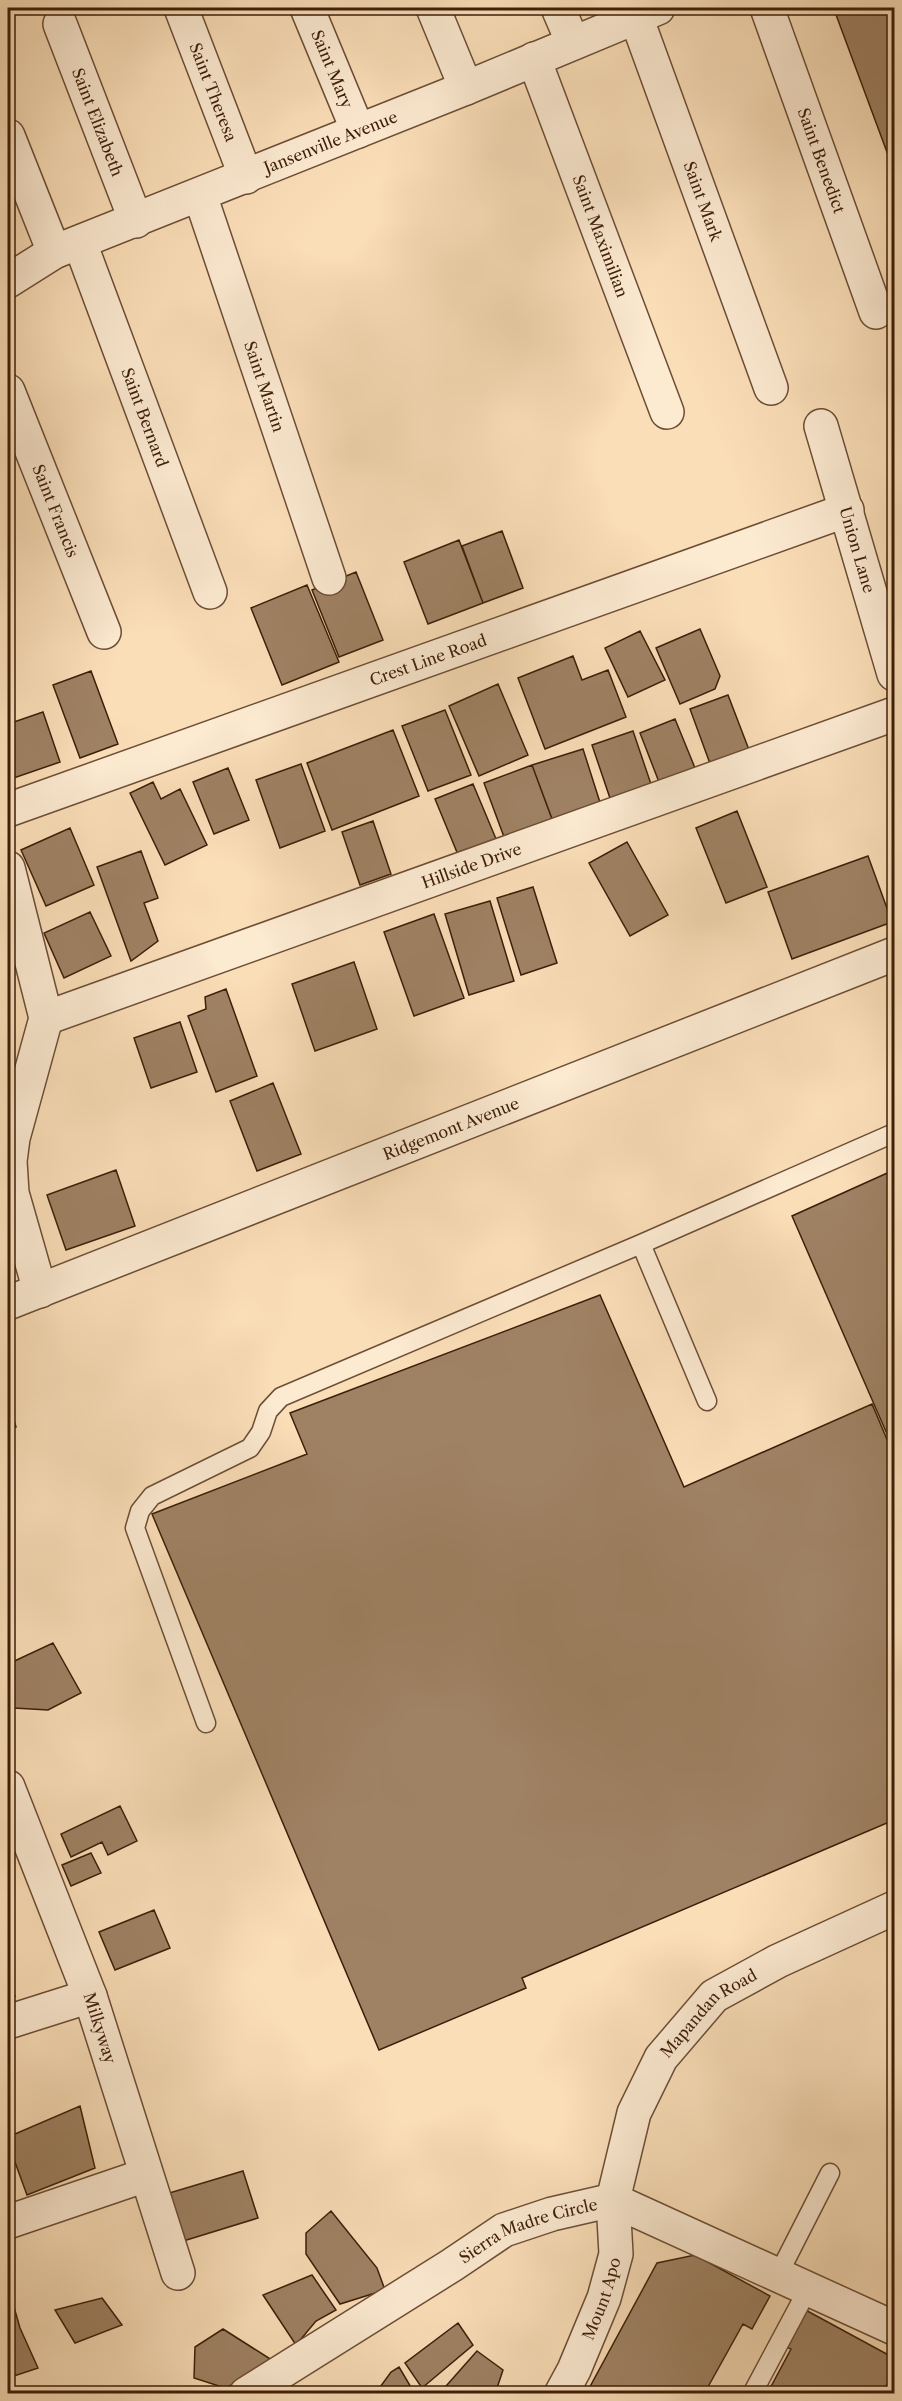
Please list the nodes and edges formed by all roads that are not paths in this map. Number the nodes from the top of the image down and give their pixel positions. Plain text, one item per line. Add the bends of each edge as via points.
1 (182, 8) edge
2 (307, 8) edge
3 (433, 8) edge
4 (558, 8) edge
5 (767, 8) edge
6 (647, 12) edge
7 (60, 24) dead end
8 (573, 43) junction
9 (534, 59) junction
10 (465, 88) junction
11 (358, 131) junction
12 (8, 136) edge
13 (246, 177) junction
14 (200, 195) junction
15 (136, 221) junction
16 (67, 248) junction
17 (8, 281) edge
18 (876, 312) dead end
19 (771, 388) dead end
20 (8, 391) edge
21 (667, 412) dead end
22 (821, 426) dead end
23 (847, 510) junction
24 (329, 578) dead end
25 (210, 592) dead end
26 (104, 632) dead end
27 (894, 674) edge
28 (894, 714) edge
29 (8, 810) edge
30 (8, 868) edge
31 (894, 954) edge
32 (46, 1018) junction
33 (894, 1133) edge
34 (641, 1244) junction
35 (40, 1292) junction
36 (8, 1303) edge
37 (707, 1401) dead end
38 (206, 1723) dead end
39 (8, 1787) edge
40 (894, 1908) edge
41 (90, 1996) junction
42 (8, 2022) edge
43 (830, 2173) dead end
44 (146, 2175) junction
45 (613, 2200) junction
46 (8, 2223) edge
47 (178, 2273) dead end
48 (778, 2275) junction
49 (808, 2289) junction
50 (894, 2328) edge
51 (246, 2394) edge
52 (561, 2394) edge
53 (752, 2394) edge

1 - 13 street, Saint Theresa
2 - 11 street, Saint Mary
3 - 10 street
4 - 8 street
5 - 18 street, Saint Benedict
6 - 8 street, Jansenville Avenue
6 - 19 street, Saint Mark
7 - 15 street, Saint Elizabeth
8 - 9 street, Jansenville Avenue
9 - 10 street, Jansenville Avenue
9 - 21 street, Saint Maximilian
10 - 11 street, Jansenville Avenue
11 - 13 street, Jansenville Avenue
12 - 16 street, Saint Bernard
13 - 14 street, Jansenville Avenue
14 - 15 street, Jansenville Avenue
14 - 24 street, Saint Martin
15 - 16 street, Jansenville Avenue
16 - 17 street, Jansenville Avenue
16 - 25 street, Saint Bernard
20 - 26 street, Saint Francis
22 - 23 street, Union Lane
23 - 27 street, Union Lane
23 - 29 street, Crest Line Road
28 - 32 street, Hillside Drive
30 - 32 street
31 - 35 street, Ridgemont Avenue
32 - 35 street via 10,1161 12,1193
33 - 34 lane
34 - 37 lane
34 - 38 lane via 281,1397 268,1411 250,1448 152,1496 140,1511 135,1528
35 - 36 street, Ridgemont Avenue
39 - 41 street, Milkyway
40 - 45 street, Mapandan Road via 778,1961 714,1996 661,2058 634,2113
41 - 42 street
41 - 44 street, Milkyway
43 - 48 lane
44 - 46 street
44 - 47 street, Milkyway
45 - 48 street, Sierra Madre Circle
45 - 51 street, Sierra Madre Circle via 504,2230
45 - 52 street, Mount Apo via 616,2254 596,2319
48 - 49 street, Sierra Madre Circle
49 - 50 street, Sierra Madre Circle
49 - 53 lane

